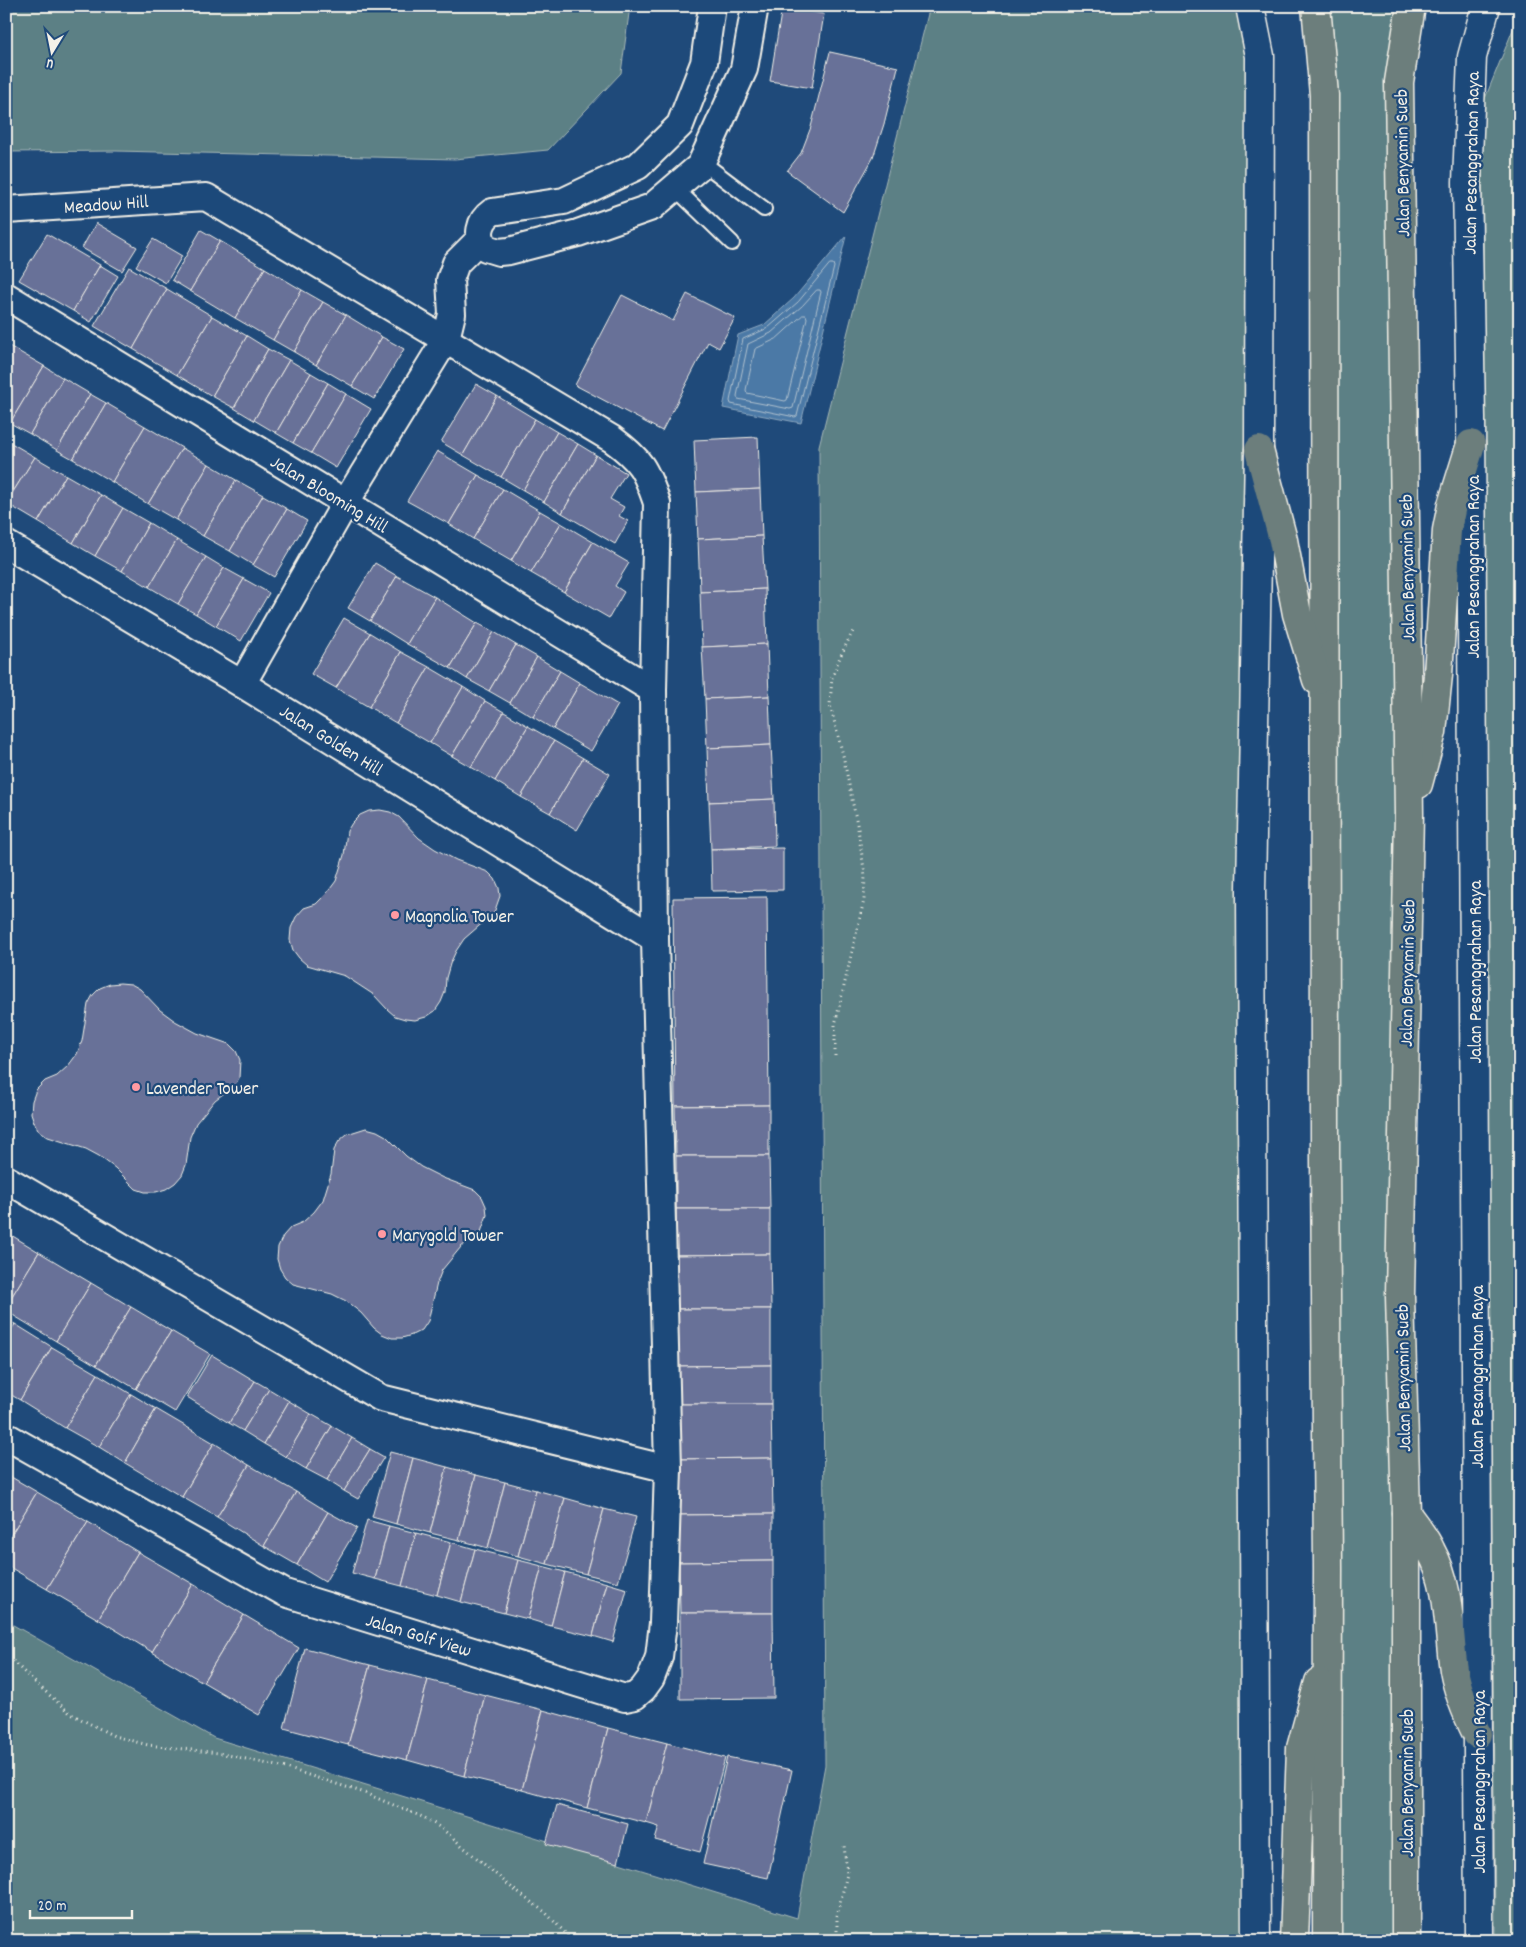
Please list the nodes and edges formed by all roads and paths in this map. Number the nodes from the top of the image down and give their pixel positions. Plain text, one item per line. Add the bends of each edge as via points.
1 (712, 6) edge
2 (755, 6) edge
3 (1250, 6) edge
4 (1316, 6) edge
5 (1486, 6) edge
6 (1411, 7) edge
7 (702, 162) junction
8 (674, 188) junction
9 (206, 197) joint
10 (764, 209) dead end
11 (6, 210) edge
12 (480, 239) junction
13 (732, 243) dead end
14 (6, 296) edge
15 (446, 339) junction
16 (1471, 444) junction
17 (1259, 450) junction
18 (346, 502) junction
19 (6, 544) edge
20 (854, 629) dead end
21 (242, 684) junction
22 (653, 690) junction
23 (1325, 705) junction
24 (1409, 814) junction
25 (655, 939) junction
26 (835, 1056) dead end
27 (6, 1179) edge
28 (6, 1436) edge
29 (668, 1469) junction
30 (1406, 1513) junction
31 (6, 1654) edge
32 (1328, 1656) junction
33 (1477, 1734) junction
34 (844, 1845) dead end
35 (573, 1941) edge
36 (837, 1941) edge
37 (1256, 1941) edge
38 (1294, 1941) edge
39 (1327, 1941) edge
40 (1406, 1941) edge
41 (1479, 1941) edge

1 - 12 street via 704,63 680,125 638,166 564,201 492,212 483,222
2 - 7 street via 744,68
3 - 17 main road via 1260,56
4 - 23 main road via 1324,94
5 - 16 main road, Jalan Pesanggrahan Raya via 1472,57 1467,182
6 - 24 main road, Jalan Benyamin Sueb via 1399,82
7 - 8 street
7 - 10 lane
8 - 12 street via 652,207 578,233 509,251 490,251
8 - 13 lane
9 - 11 street, Meadow Hill
9 - 15 street, Jalan Golf View
12 - 15 street via 456,263 450,280 452,314
14 - 18 street, Jalan Blooming Hill
15 - 18 street
15 - 22 street, Jalan Golf View via 612,439 633,454 648,476 657,503
16 - 24 main road via 1447,530 1432,732
16 - 33 main road, Jalan Pesanggrahan Raya
17 - 23 main road via 1283,540 1297,614
17 - 37 main road via 1251,891
18 - 21 street
18 - 22 street, Jalan Blooming Hill
19 - 21 street, Jalan Golden Hill
20 - 26 path via 832,678 830,705 858,829 864,900 835,1025
21 - 25 street, Jalan Golden Hill
22 - 25 street, Jalan Golf View
23 - 32 main road
24 - 30 main road, Jalan Benyamin Sueb via 1400,1296
25 - 29 street, Jalan Golf View
27 - 29 street via 381,1398
28 - 29 street, Jalan Golf View via 285,1593 626,1698 643,1689 659,1657
30 - 33 main road via 1432,1551 1439,1571 1446,1596 1459,1693
30 - 40 main road, Jalan Benyamin Sueb
31 - 35 path via 71,1714 114,1736 148,1745 219,1753 286,1768 362,1792 425,1818 545,1912
32 - 38 main road via 1302,1748
32 - 39 main road
33 - 41 main road, Jalan Pesanggrahan Raya
34 - 36 path via 847,1874 837,1916

